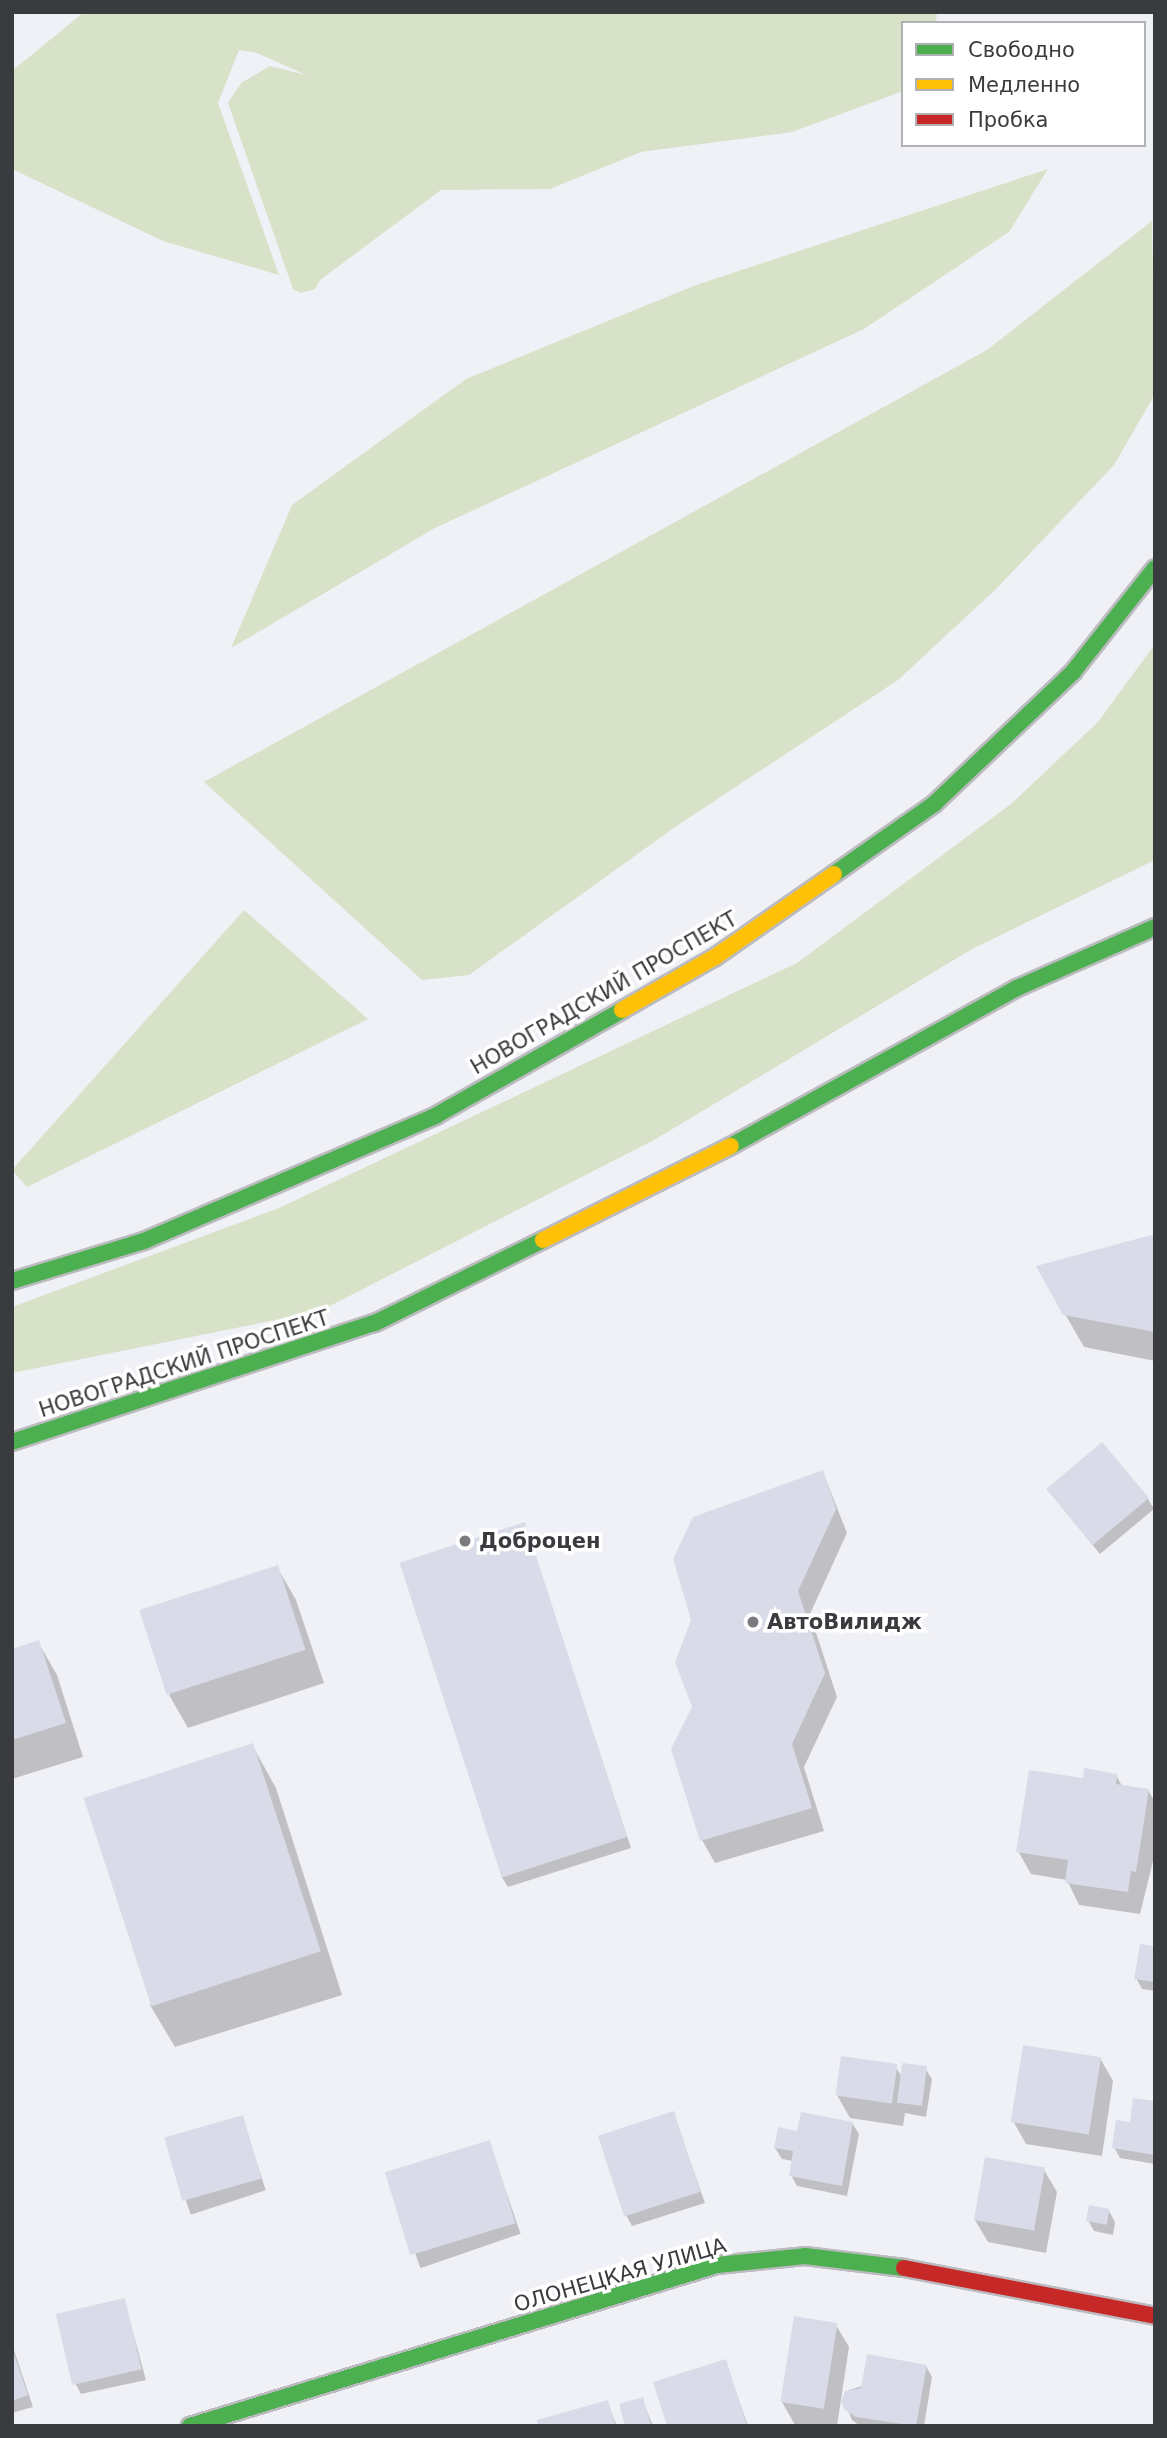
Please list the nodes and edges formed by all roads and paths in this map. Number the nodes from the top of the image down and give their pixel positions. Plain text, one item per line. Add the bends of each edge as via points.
1 (1155, 568) edge
2 (1155, 927) edge
3 (12, 1281) edge
4 (12, 1442) edge
5 (1155, 2316) edge
6 (190, 2426) edge

1 - 3 main road, НОВОГРАДСКИЙ ПРОСПЕКТ via 1073,672 934,804 715,957 435,1116 144,1241
2 - 4 main road, НОВОГРАДСКИЙ ПРОСПЕКТ via 1017,988 759,1132 375,1323
5 - 6 main road, ОЛОНЕЦКАЯ УЛИЦА via 890,2265 805,2256 717,2265

